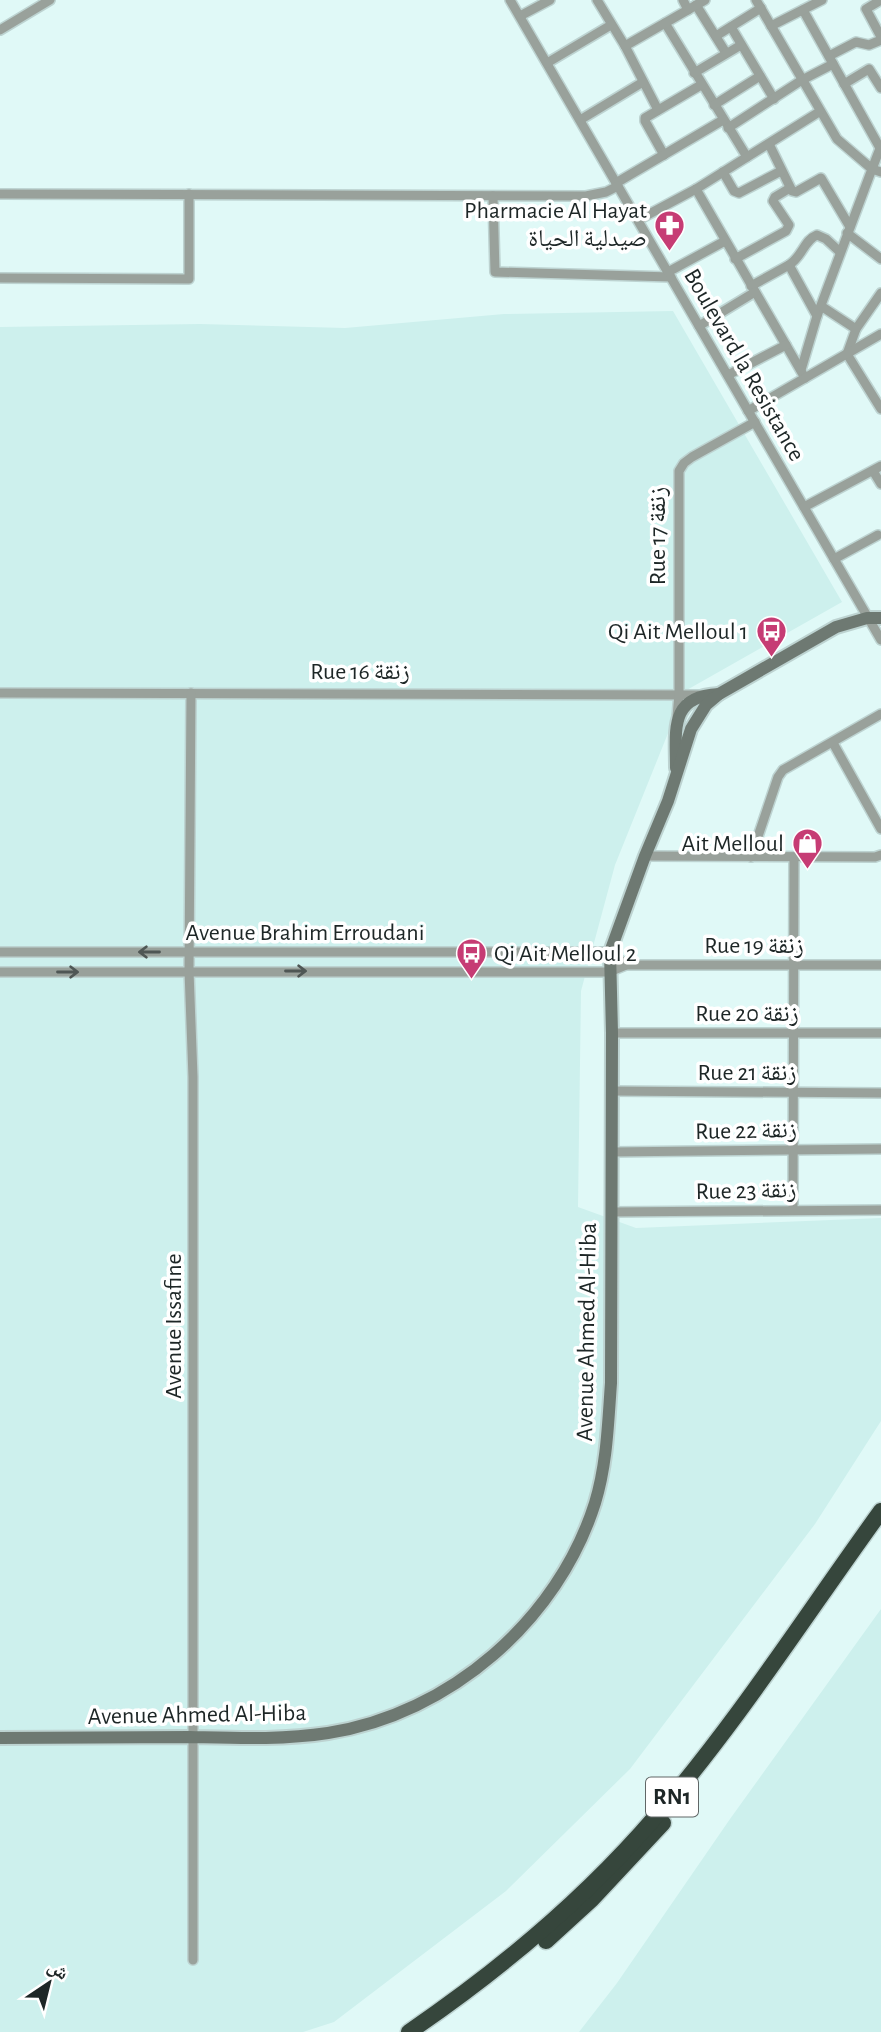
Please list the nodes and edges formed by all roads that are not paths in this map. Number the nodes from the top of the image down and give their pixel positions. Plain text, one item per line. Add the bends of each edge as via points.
1 (50, 0) edge
2 (510, 0) edge
3 (550, 0) edge
4 (597, 0) edge
5 (683, 0) edge
6 (705, 0) edge
7 (822, 0) edge
8 (881, 0) edge
9 (869, 3) edge
10 (758, 4) edge
11 (692, 8) junction
12 (803, 10) junction
13 (520, 16) junction
14 (664, 23) junction
15 (611, 25) junction
16 (771, 26) junction
17 (731, 27) junction
18 (0, 30) edge
19 (716, 36) junction
20 (881, 38) edge
21 (741, 45) junction
22 (625, 46) junction
23 (726, 53) junction
24 (831, 60) junction
25 (547, 63) junction
26 (694, 73) junction
27 (760, 76) junction
28 (802, 80) junction
29 (643, 82) junction
30 (844, 84) junction
31 (701, 85) junction
32 (881, 88) edge
33 (774, 99) junction
34 (714, 105) junction
35 (658, 110) junction
36 (819, 112) junction
37 (580, 120) junction
38 (725, 124) junction
39 (769, 144) junction
40 (881, 147) edge
41 (664, 155) junction
42 (747, 157) junction
43 (781, 171) junction
44 (876, 171) edge
45 (723, 172) junction
46 (617, 184) junction
47 (790, 188) junction
48 (696, 189) junction
49 (0, 194) edge
50 (189, 194) junction
51 (493, 196) junction
52 (638, 220) junction
53 (848, 230) junction
54 (725, 241) junction
55 (839, 253) junction
56 (735, 259) junction
57 (881, 259) edge
58 (789, 265) junction
59 (669, 274) junction
60 (0, 278) edge
61 (753, 289) junction
62 (881, 293) edge
63 (821, 306) junction
64 (817, 316) junction
65 (699, 326) junction
66 (856, 329) junction
67 (881, 334) edge
68 (786, 345) junction
69 (847, 354) junction
70 (803, 374) junction
71 (728, 375) junction
72 (881, 410) edge
73 (748, 411) junction
74 (755, 422) junction
75 (877, 468) edge
76 (881, 484) edge
77 (804, 507) junction
78 (880, 537) edge
79 (834, 559) junction
80 (881, 606) edge
81 (867, 618) junction
82 (881, 618) edge
83 (881, 640) edge
84 (0, 693) edge
85 (191, 693) junction
86 (719, 694) junction
87 (682, 699) junction
88 (881, 714) edge
89 (691, 729) junction
90 (833, 743) junction
91 (676, 776) junction
92 (881, 829) edge
93 (881, 855) edge
94 (645, 856) junction
95 (751, 856) junction
96 (794, 858) junction
97 (1, 952) edge
98 (190, 952) junction
99 (492, 952) junction
100 (610, 952) junction
101 (626, 965) junction
102 (794, 965) junction
103 (881, 965) edge
104 (190, 971) junction
105 (493, 971) junction
106 (2, 972) edge
107 (610, 972) junction
108 (612, 1033) junction
109 (881, 1033) edge
110 (794, 1034) junction
111 (612, 1091) junction
112 (793, 1092) junction
113 (881, 1093) edge
114 (881, 1149) edge
115 (793, 1150) junction
116 (612, 1152) junction
117 (793, 1209) junction
118 (881, 1210) edge
119 (611, 1212) junction
120 (881, 1511) edge
121 (881, 1528) edge
122 (192, 1737) junction
123 (0, 1738) edge
124 (193, 1960) dead end
125 (409, 2032) edge
126 (428, 2032) edge

1 - 18 street
2 - 13 street, Boulevard la Resistance
3 - 13 street
4 - 15 street
5 - 11 street
6 - 11 street
7 - 12 street
8 - 9 street
9 - 20 street via 866,11
10 - 16 street
10 - 17 street
11 - 14 street
11 - 19 street
12 - 16 street
12 - 24 street
13 - 25 street, Boulevard la Resistance
14 - 22 street
14 - 26 street
15 - 22 street
15 - 25 street
16 - 28 street
17 - 19 street
17 - 21 street
19 - 23 street
20 - 24 street via 869,45 856,42
21 - 23 street
21 - 27 street
22 - 29 street
23 - 26 street
24 - 28 street
24 - 30 street
25 - 37 street, Boulevard la Resistance
26 - 31 street
27 - 33 street
27 - 34 street
28 - 33 street
28 - 36 street
29 - 35 street
29 - 37 street
30 - 32 street via 869,69
30 - 40 street
31 - 34 street
31 - 35 street
33 - 38 street
34 - 38 street
35 - 41 street via 645,119
36 - 39 street
36 - 44 street via 841,144
37 - 46 street, Boulevard la Resistance
38 - 41 street
38 - 42 street
39 - 42 street
39 - 43 street
40 - 44 street
41 - 46 street
42 - 45 street
43 - 45 street via 739,193
43 - 47 street
44 - 53 street
45 - 48 street
46 - 51 street via 586,196
46 - 52 street, Boulevard la Resistance
47 - 53 street via 796,192 821,178
47 - 56 street via 773,201 789,225 786,231
48 - 52 street
48 - 54 street
49 - 50 street
50 - 51 street
50 - 60 street via 189,279
51 - 59 street via 495,272
52 - 59 street, Boulevard la Resistance
53 - 55 street
53 - 57 street
54 - 56 street
54 - 59 street
55 - 58 street via 826,239 814,236
55 - 63 street
56 - 61 street
58 - 61 street
58 - 64 street
59 - 65 street, Boulevard la Resistance
61 - 65 street
61 - 68 street
62 - 66 street
63 - 64 street
63 - 66 street
64 - 70 street
65 - 71 street, Boulevard la Resistance
66 - 69 street
67 - 69 street
68 - 70 street
68 - 71 street
69 - 70 street
69 - 72 street
70 - 73 street
71 - 73 street, Boulevard la Resistance
73 - 74 street, Boulevard la Resistance
74 - 77 street, Boulevard la Resistance
74 - 87 street, Rue 17 زنقة via 692,457 679,471
75 - 76 street
75 - 77 street
77 - 79 street, Boulevard la Resistance
78 - 79 street
79 - 81 street, Boulevard la Resistance
80 - 81 street
81 - 82 street
81 - 83 street, Boulevard la Resistance
81 - 86 street, Avenue Ahmed Al-Hiba via 836,627
84 - 85 street, Rue 16 زنقة
85 - 87 street, Rue 16 زنقة
85 - 98 street, Avenue Issafine
86 - 87 street
86 - 89 street, Avenue Ahmed Al-Hiba
87 - 89 street
87 - 91 street via 676,727
88 - 90 street
89 - 91 street, Avenue Ahmed Al-Hiba
90 - 92 street
90 - 95 street via 790,765 778,777
91 - 94 street, Avenue Ahmed Al-Hiba
93 - 96 street
94 - 95 street
94 - 100 street, Avenue Ahmed Al-Hiba
95 - 96 street
96 - 102 street
98 -> 97 street, Avenue Brahim Erroudani
97 - 106 street
98 - 99 street, Avenue Brahim Erroudani
98 - 104 street, Avenue Issafine
99 - 100 street, Avenue Brahim Erroudani
99 - 105 street
100 - 101 street
100 - 107 street, Avenue Ahmed Al-Hiba
101 - 102 street, Rue 19 زنقة
101 - 107 street, Rue 19 زنقة
102 - 103 street, Rue 19 زنقة
102 - 110 street
104 -> 105 street, Avenue Brahim Erroudani
106 -> 104 street, Avenue Brahim Erroudani
104 - 122 street, Avenue Issafine
105 - 107 street, Avenue Brahim Erroudani
107 - 108 street, Avenue Ahmed Al-Hiba
108 - 110 street, Rue 20 زنقة
108 - 111 street, Avenue Ahmed Al-Hiba
109 - 110 street, Rue 20 زنقة
110 - 112 street
111 - 112 street, Rue 21 زنقة
111 - 116 street, Avenue Ahmed Al-Hiba
112 - 113 street, Rue 21 زنقة
112 - 115 street
114 - 115 street, Rue 22 زنقة
115 - 116 street, Rue 22 زنقة
115 - 117 street
116 - 119 street, Avenue Ahmed Al-Hiba
117 - 118 street, Rue 23 زنقة
117 - 119 street, Rue 23 زنقة
119 - 122 street, Avenue Ahmed Al-Hiba via 611,1383 603,1469 576,1548 542,1602 513,1637 482,1664 409,1708 330,1733
120 - 125 highway, RN1 via 707,1753 654,1818 521,1950
121 - 126 highway, RN1 via 727,1743 639,1852 531,1954
122 - 123 street, Avenue Ahmed Al-Hiba
122 - 124 street, Avenue Issafine

